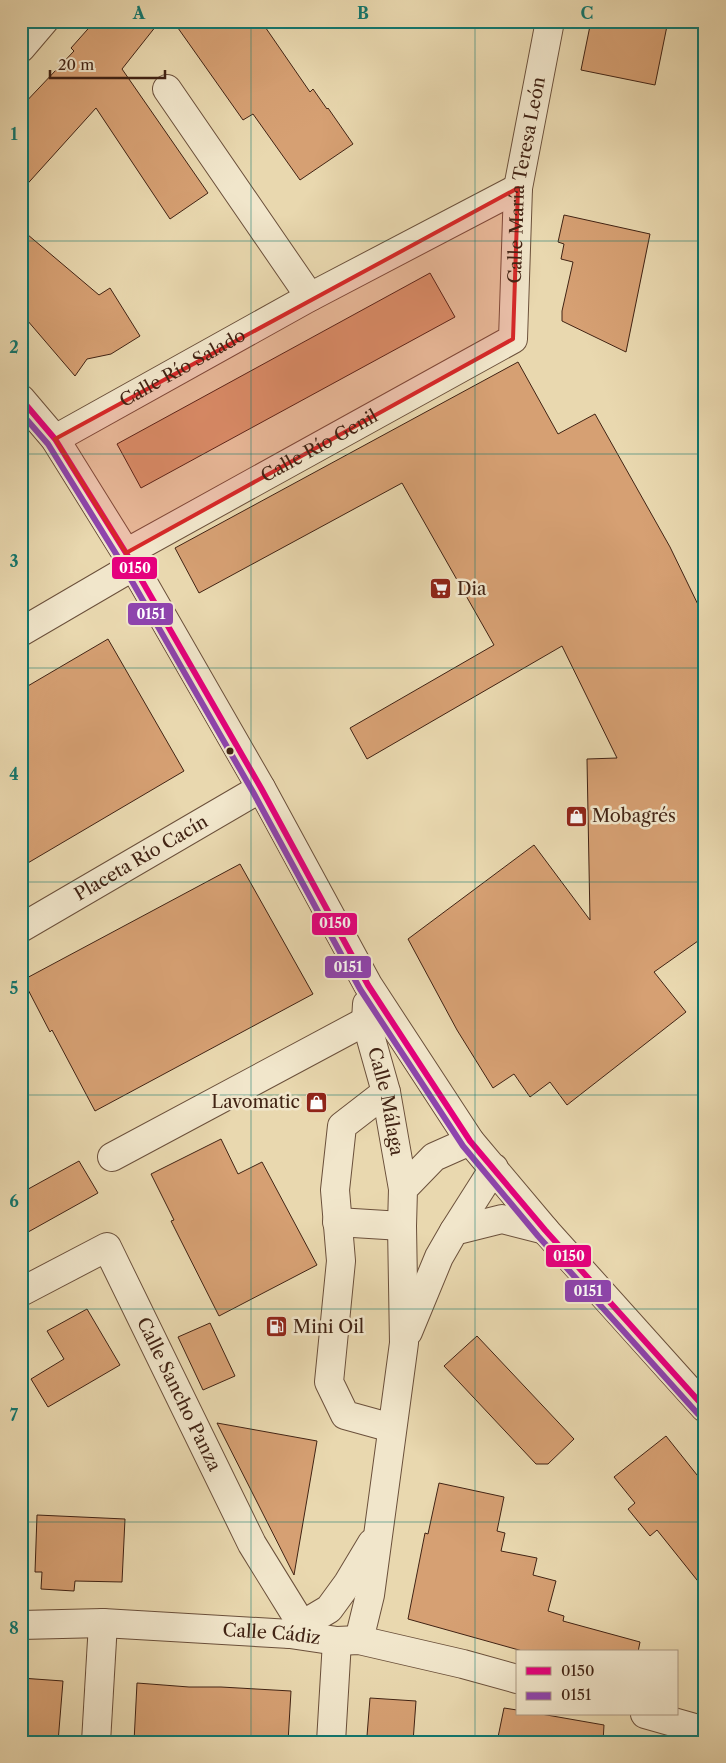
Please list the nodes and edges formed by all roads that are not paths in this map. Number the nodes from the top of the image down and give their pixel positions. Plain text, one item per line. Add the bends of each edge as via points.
1 (44, 21) edge
2 (550, 21) edge
3 (21, 48) edge
4 (167, 89) dead end
5 (518, 188) junction
6 (310, 297) junction
7 (513, 339) joint
8 (21, 399) edge
9 (55, 439) junction
10 (130, 560) junction
11 (21, 632) edge
12 (261, 788) junction
13 (21, 928) edge
14 (368, 985) junction
15 (366, 1021) junction
16 (386, 1092) junction
17 (470, 1141) junction
18 (112, 1157) dead end
19 (494, 1168) junction
20 (404, 1189) junction
21 (337, 1222) junction
22 (402, 1226) junction
23 (545, 1230) junction
24 (454, 1231) junction
25 (21, 1292) edge
26 (404, 1343) junction
27 (705, 1408) edge
28 (392, 1428) junction
29 (377, 1535) junction
30 (103, 1623) junction
31 (21, 1625) edge
32 (296, 1629) junction
33 (348, 1640) junction
34 (516, 1679) edge
35 (650, 1716) edge
36 (688, 1733) edge
37 (96, 1742) edge
38 (331, 1742) edge

1 - 3 street
2 - 5 street, Calle María Teresa León
4 - 6 street
5 - 6 street, Calle Río Salado
5 - 7 street, Calle María Teresa León
6 - 9 street, Calle Río Salado
7 - 10 street, Calle Río Genil
8 - 9 street
9 - 10 street
10 - 11 street, Calle Río Genil
10 - 12 street
12 - 13 street, Placeta Río Cacín
12 - 14 street
14 - 15 street, Calle Málaga
14 - 17 street
15 - 16 street, Calle Málaga
15 - 18 street
16 - 20 street, Calle Málaga
16 - 21 street via 342,1126 335,1190
17 - 19 street
17 - 20 street, Calle Málaga via 434,1157
19 - 23 street
19 - 24 street, Calle Málaga
20 - 22 street, Calle Málaga
21 - 22 street
21 - 28 street via 341,1261 329,1382 345,1415
22 - 26 street, Calle Málaga
23 - 24 street via 502,1219
23 - 27 street
24 - 26 street, Calle Málaga via 438,1257
25 - 32 street, Calle Sancho Panza via 107,1247
26 - 28 street, Calle Málaga
28 - 29 street, Calle Málaga
29 - 32 street, Calle Málaga via 329,1609
29 - 33 street, Calle Málaga via 370,1594
30 - 31 street, Calle Cádiz
30 - 32 street, Calle Cádiz
30 - 37 street
32 - 33 street, Calle Cádiz
33 - 34 street, Calle Cádiz
33 - 38 street, Calle Málaga
35 - 36 street

